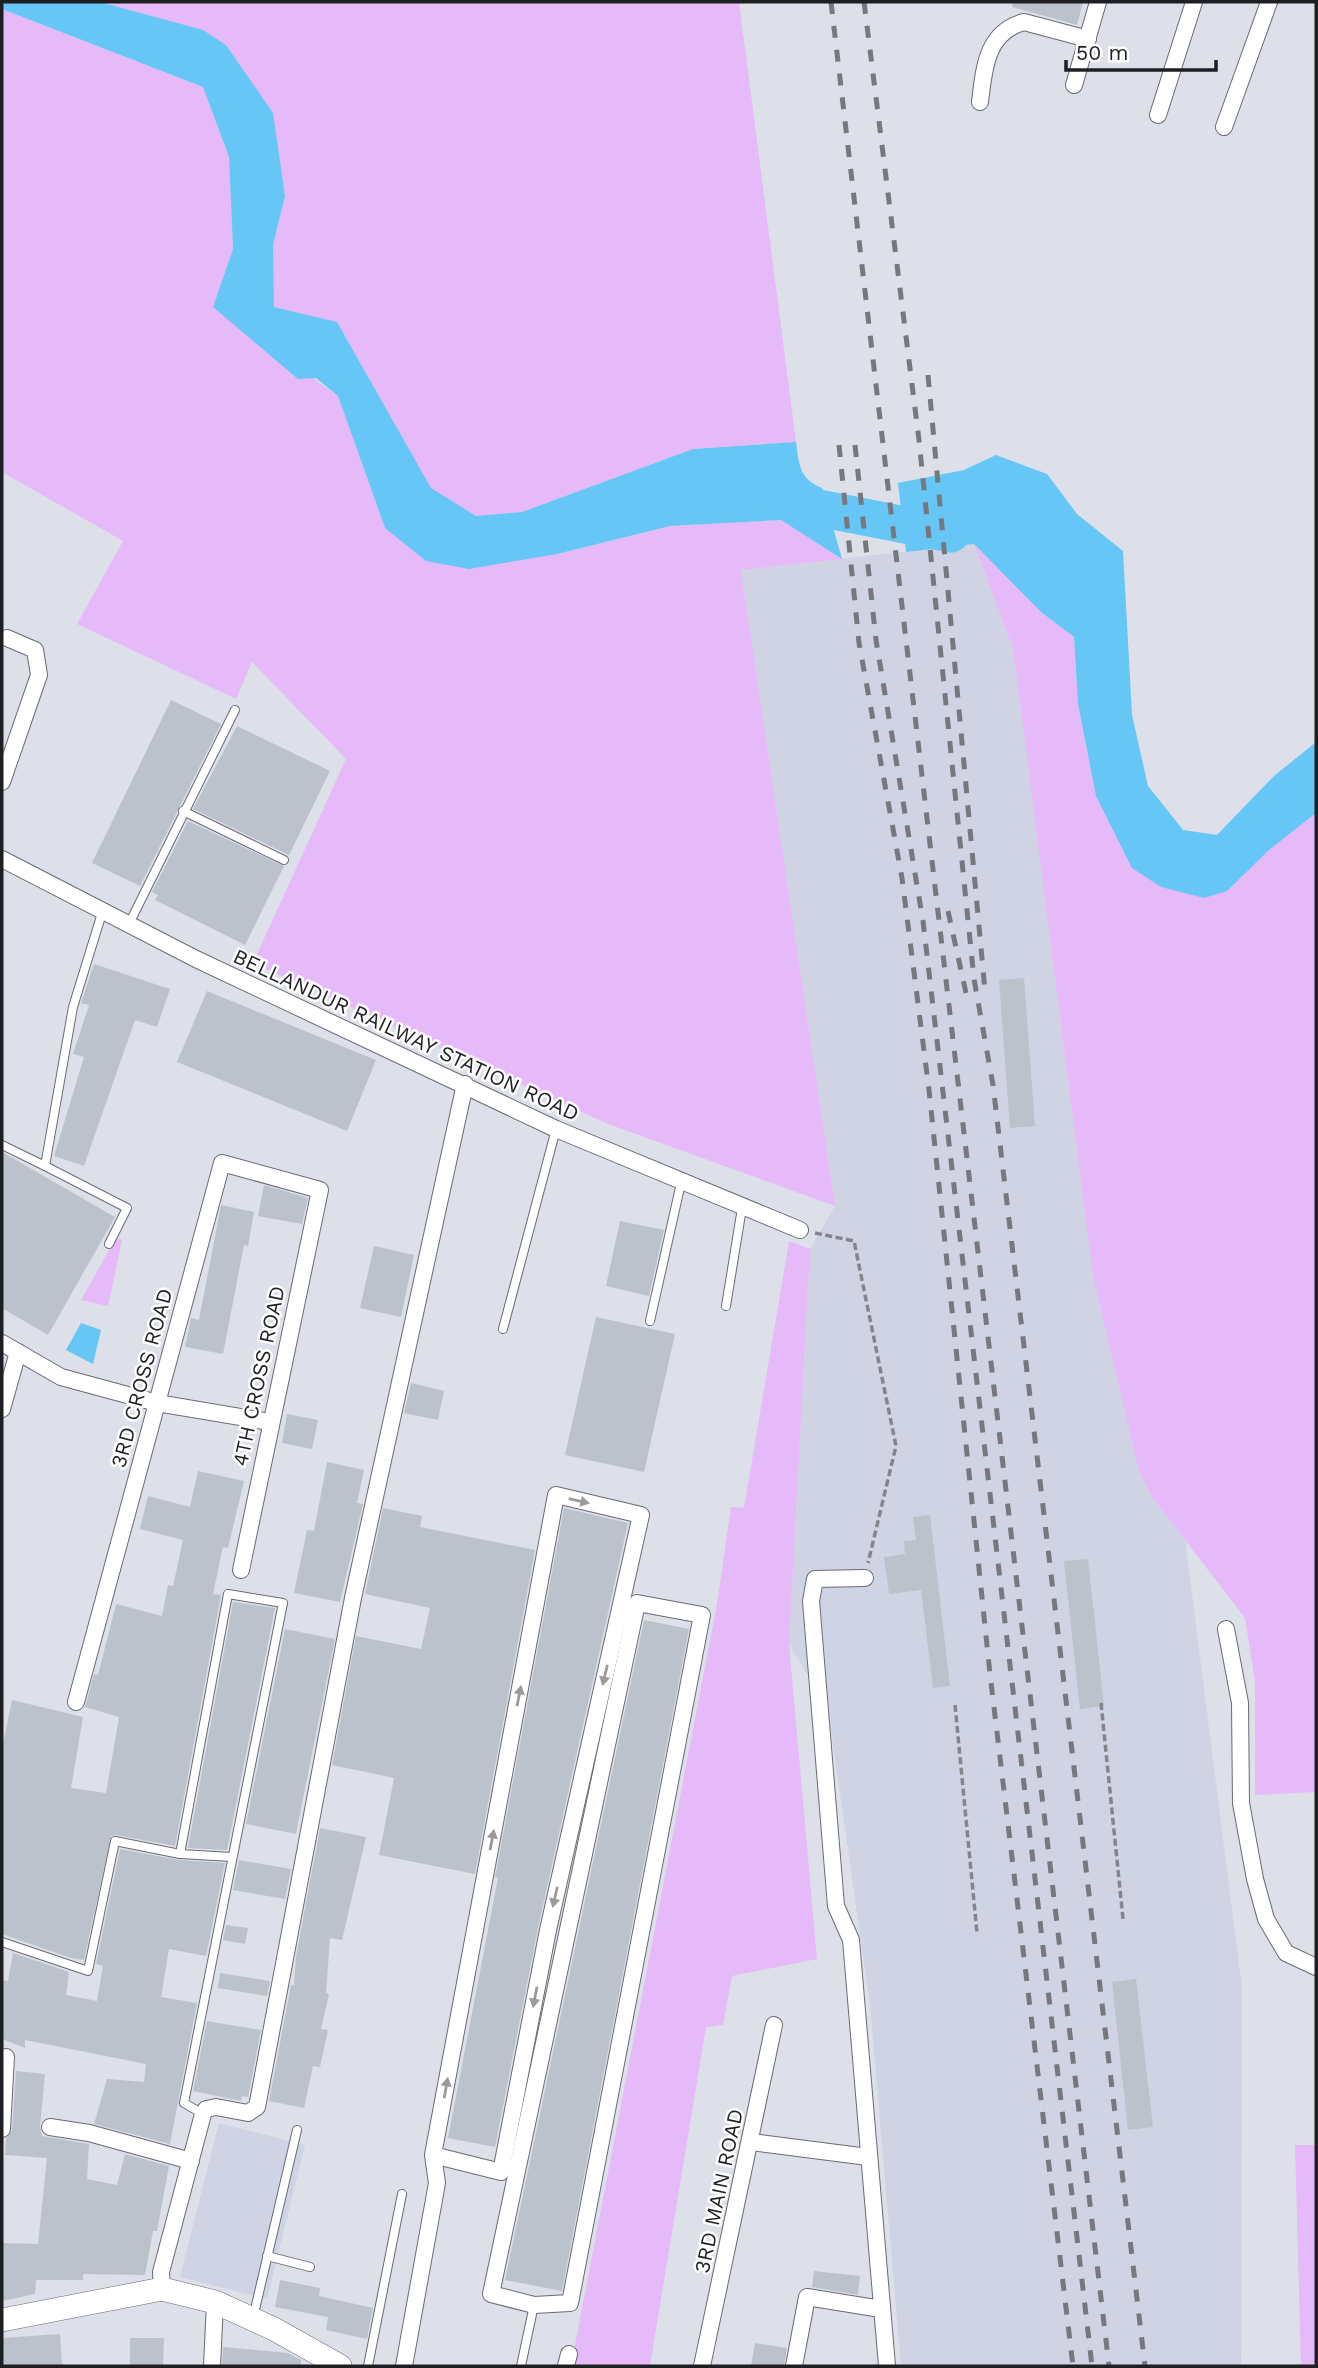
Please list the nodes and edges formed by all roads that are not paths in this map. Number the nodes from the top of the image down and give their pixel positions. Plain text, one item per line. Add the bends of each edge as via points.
1 (1098, 2) edge
2 (1194, 2) edge
3 (1269, 2) edge
4 (1088, 39) junction
5 (1074, 85) dead end
6 (980, 102) dead end
7 (1158, 114) dead end
8 (1224, 127) dead end
9 (7, 638) dead end
10 (235, 710) dead end
11 (2, 782) edge
12 (183, 811) junction
13 (2, 859) edge
14 (284, 860) dead end
15 (102, 913) junction
16 (128, 926) junction
17 (465, 1084) junction
18 (556, 1129) junction
19 (2, 1146) edge
20 (45, 1166) junction
21 (681, 1183) junction
22 (320, 1190) joint
23 (742, 1208) junction
24 (800, 1230) road end
25 (109, 1244) dead end
26 (726, 1306) dead end
27 (650, 1321) dead end
28 (503, 1329) dead end
29 (2, 1343) edge
30 (18, 1352) junction
31 (158, 1403) junction
32 (2, 1409) edge
33 (270, 1422) junction
34 (241, 1570) dead end
35 (865, 1578) road end
36 (1226, 1629) dead end
37 (76, 1702) dead end
38 (180, 1854) junction
39 (232, 1857) junction
40 (2, 1942) edge
41 (1316, 1967) edge
42 (774, 2025) dead end
43 (6, 2057) dead end
44 (203, 2114) junction
45 (50, 2127) dead end
46 (2, 2129) edge
47 (297, 2130) dead end
48 (751, 2142) junction
49 (433, 2155) junction
50 (868, 2157) junction
51 (191, 2161) junction
52 (402, 2194) dead end
53 (267, 2256) junction
54 (310, 2267) dead end
55 (162, 2289) junction
56 (215, 2302) junction
57 (534, 2305) junction
58 (881, 2309) junction
59 (253, 2319) junction
60 (2, 2320) edge
61 (212, 2366) edge
62 (340, 2366) edge
63 (368, 2366) edge
64 (404, 2366) edge
65 (521, 2366) edge
66 (702, 2366) edge
67 (794, 2366) edge
68 (887, 2366) edge

1 - 4 street
2 - 7 street
3 - 8 street
4 - 5 street
4 - 6 street via 1031,23 1015,24 993,42
9 - 11 street via 35,650 39,675
10 - 12 lane
12 - 14 lane
12 - 16 lane
13 - 15 street, BELLANDUR RAILWAY STATION ROAD
15 - 16 street, BELLANDUR RAILWAY STATION ROAD
15 - 20 lane via 72,1007
16 - 17 street, BELLANDUR RAILWAY STATION ROAD
17 - 18 street, BELLANDUR RAILWAY STATION ROAD
17 - 44 street via 353,1598 257,2107 248,2113 216,2107
18 - 21 street, BELLANDUR RAILWAY STATION ROAD
18 - 28 lane
19 - 20 lane
20 - 25 lane via 127,1208
21 - 23 street, BELLANDUR RAILWAY STATION ROAD
21 - 27 lane
22 - 31 street, 3RD CROSS ROAD via 222,1163
22 - 33 street, 4TH CROSS ROAD
23 - 24 street, BELLANDUR RAILWAY STATION ROAD
23 - 26 lane
29 - 30 street
30 - 31 street via 61,1377
30 - 32 street
31 - 33 street
31 - 37 street, 3RD CROSS ROAD
33 - 34 street, 4TH CROSS ROAD
35 - 50 street via 815,1579 811,1601 836,1906 851,1940
36 - 41 street via 1240,1703 1241,1804 1255,1879 1266,1919 1286,1953
38 - 39 lane
38 - 39 lane via 228,1594 283,1603
38 - 40 lane via 115,1842 88,1971
39 - 44 lane via 184,2103
42 - 48 street, 3RD MAIN ROAD
43 - 46 street
44 - 51 street
45 - 51 street
47 - 53 lane
48 - 50 street
48 - 66 street, 3RD MAIN ROAD
49 -> 49 street via 556,1496 641,1515 548,1930 501,2172
49 - 64 street via 437,2183
50 - 58 street
51 - 55 street via 161,2272
52 - 63 lane
53 - 54 lane
53 - 59 lane
55 - 56 street
55 - 60 street
56 - 59 street
56 - 61 street
57 - 57 street via 491,2294 637,1603 702,1615 570,2304
57 - 65 lane
58 - 67 street via 807,2297
58 - 68 street
59 - 62 street

